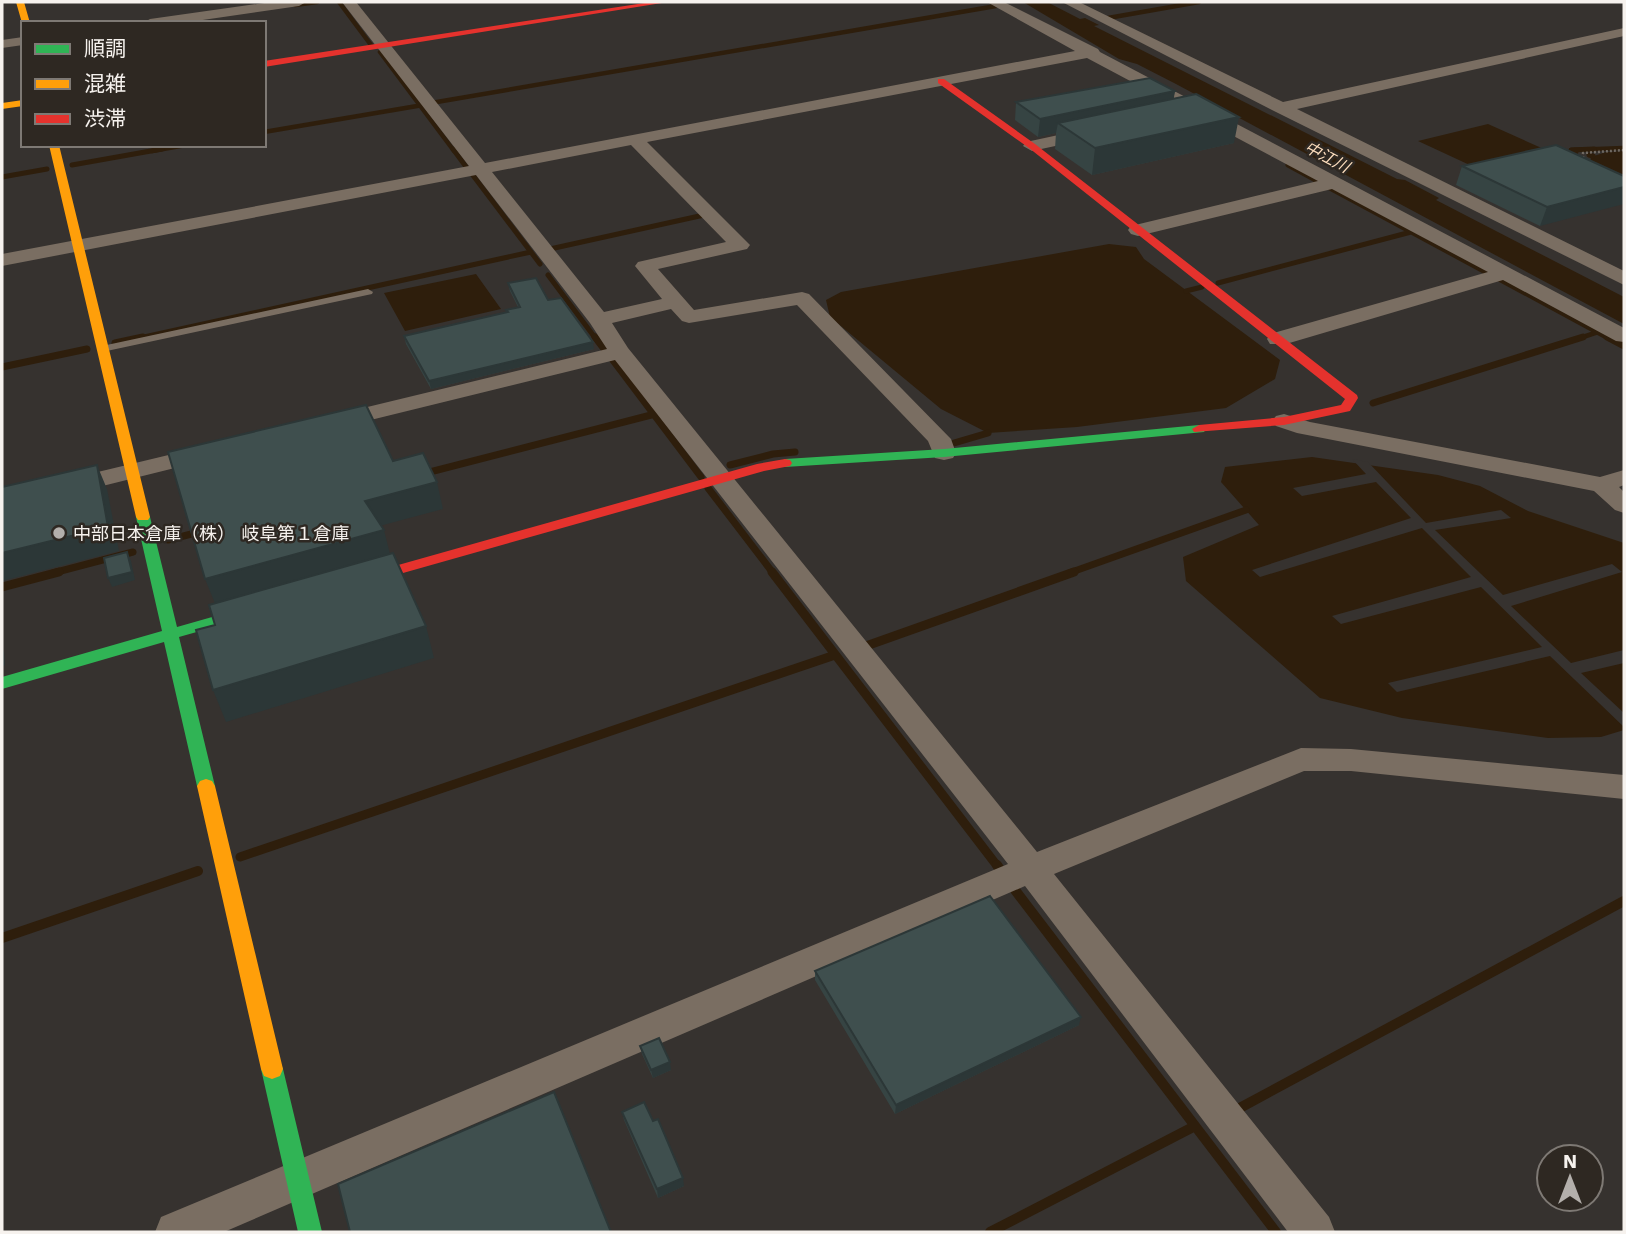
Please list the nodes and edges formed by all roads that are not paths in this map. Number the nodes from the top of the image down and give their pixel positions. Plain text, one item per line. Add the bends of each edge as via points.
1 (20, 2) edge
2 (299, 2) edge
3 (349, 2) edge
4 (664, 2) edge
5 (994, 2) edge
6 (1069, 2) edge
7 (25, 21) edge
8 (164, 21) edge
9 (1624, 32) edge
10 (21, 41) edge
11 (2, 44) edge
12 (382, 46) junction
13 (1093, 52) junction
14 (266, 64) edge
15 (941, 81) junction
16 (21, 103) edge
17 (2, 106) edge
18 (1280, 108) junction
19 (1200, 110) junction
20 (1174, 116) edge
21 (1109, 129) edge
22 (634, 139) junction
23 (1032, 146) junction
24 (54, 147) edge
25 (479, 169) junction
26 (1337, 183) junction
27 (1138, 230) junction
28 (77, 246) junction
29 (2, 260) edge
30 (1506, 273) junction
31 (1624, 279) edge
32 (368, 292) dead end
33 (676, 302) junction
34 (599, 320) junction
35 (1624, 336) edge
36 (1278, 339) junction
37 (102, 349) junction
38 (620, 352) junction
39 (1284, 421) junction
40 (308, 428) edge
41 (227, 448) edge
42 (944, 453) junction
43 (132, 471) junction
44 (721, 478) junction
45 (1613, 481) edge
46 (2, 503) edge
47 (1624, 505) edge
48 (332, 588) edge
49 (279, 603) edge
50 (171, 634) junction
51 (2, 683) edge
52 (1624, 787) edge
53 (1031, 869) junction
54 (298, 1180) junction
55 (176, 1232) edge
56 (310, 1232) edge
57 (1314, 1232) edge

1 - 7 street
2 - 8 street
3 - 12 street
4 - 12 street
5 - 13 street
6 - 18 street
9 - 18 street
10 - 11 street
12 - 14 street
12 - 25 street
13 - 15 street
13 - 19 street
15 - 22 street
15 - 23 street
16 - 17 street
18 - 31 street
19 - 20 street
19 - 26 street
21 - 23 street
22 - 25 street
22 - 33 street via 740,245 645,266
23 - 27 street
24 - 28 street
25 - 28 street
25 - 34 street
26 - 27 street
26 - 30 street
27 - 36 street
28 - 29 street
28 - 37 street
30 - 35 street
30 - 36 street
32 - 37 lane
33 - 34 street
33 - 42 street via 689,317 802,298 939,439
34 - 38 street
36 - 39 street via 1352,398 1345,408
37 - 43 street
38 - 40 street
38 - 44 street
39 - 42 street
39 - 45 street
41 - 43 street
42 - 44 street via 790,462
43 - 46 street
43 - 50 street
44 - 48 street
44 - 53 street
45 - 47 street
49 - 50 street
50 - 51 street
50 - 54 street
52 - 53 street via 1301,759
53 - 54 street
53 - 57 street
54 - 55 street
54 - 56 street

